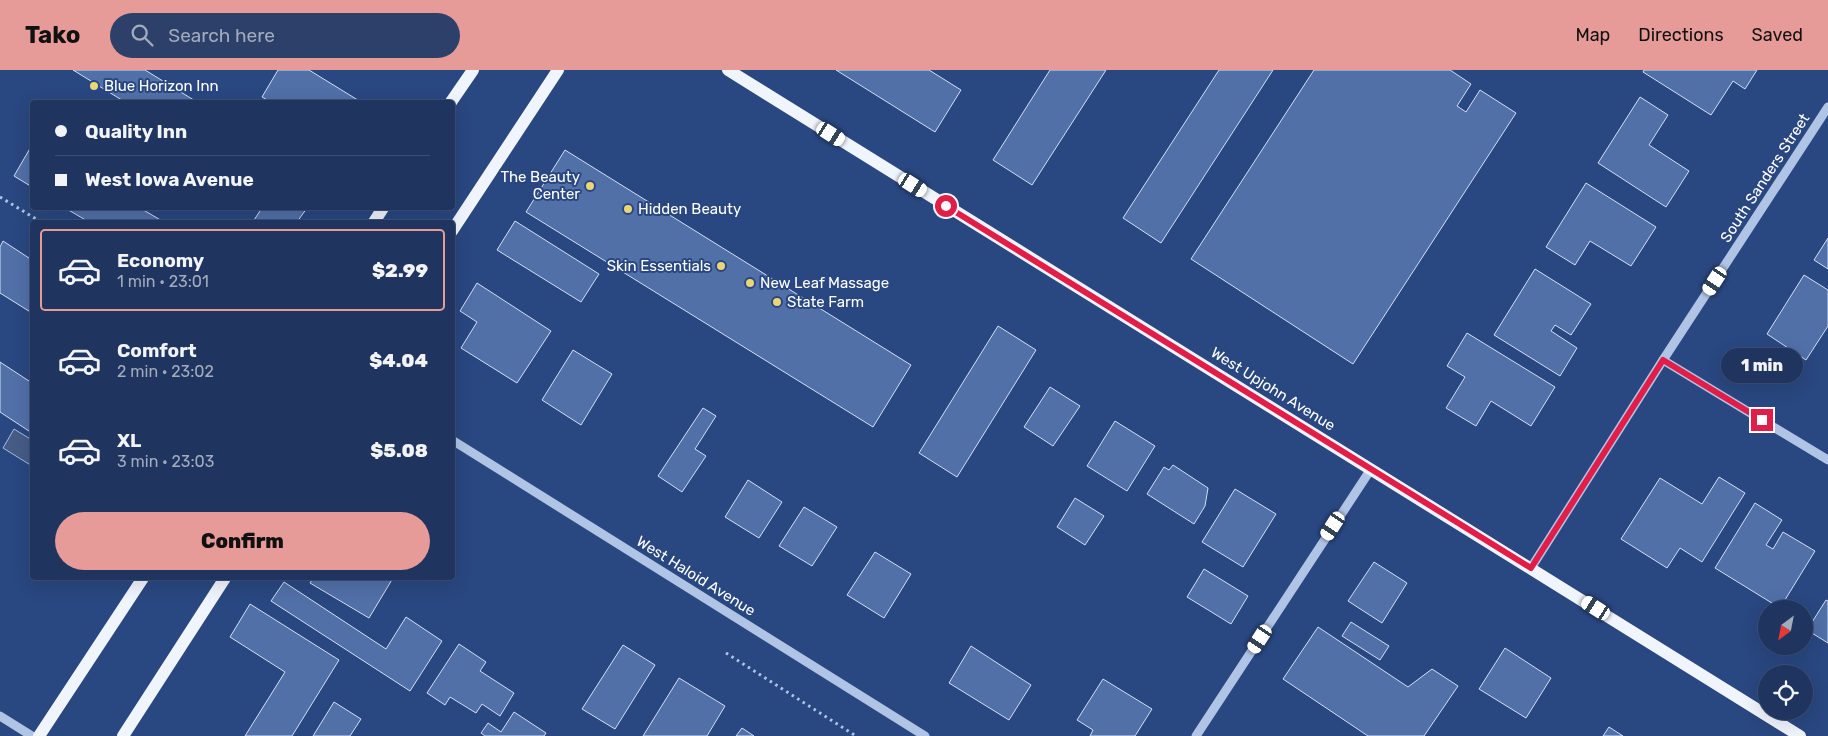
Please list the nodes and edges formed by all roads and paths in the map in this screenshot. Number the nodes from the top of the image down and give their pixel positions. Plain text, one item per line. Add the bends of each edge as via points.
1 (472, 70) edge
2 (558, 70) edge
3 (728, 70) edge
4 (452, 100) edge
5 (1828, 107) edge
6 (0, 197) edge
7 (38, 220) edge
8 (455, 226) edge
9 (1663, 360) junction
10 (455, 442) edge
11 (1828, 460) edge
12 (1371, 469) junction
13 (1531, 568) junction
14 (142, 580) edge
15 (224, 580) edge
16 (726, 653) dead end
17 (0, 716) edge
18 (32, 736) edge
19 (39, 736) edge
20 (123, 736) edge
21 (856, 736) edge
22 (925, 736) edge
23 (1196, 736) edge
24 (1800, 736) edge

1 - 4 main road
2 - 8 main road
3 - 12 main road, West Upjohn Avenue
5 - 9 street, South Sanders Street
6 - 7 path
9 - 11 street
9 - 13 street, South Sanders Street
10 - 22 street, West Haloid Avenue
12 - 13 main road, West Upjohn Avenue
12 - 23 street
13 - 24 main road, West Upjohn Avenue
14 - 19 main road
15 - 20 main road
16 - 21 path
17 - 18 street

